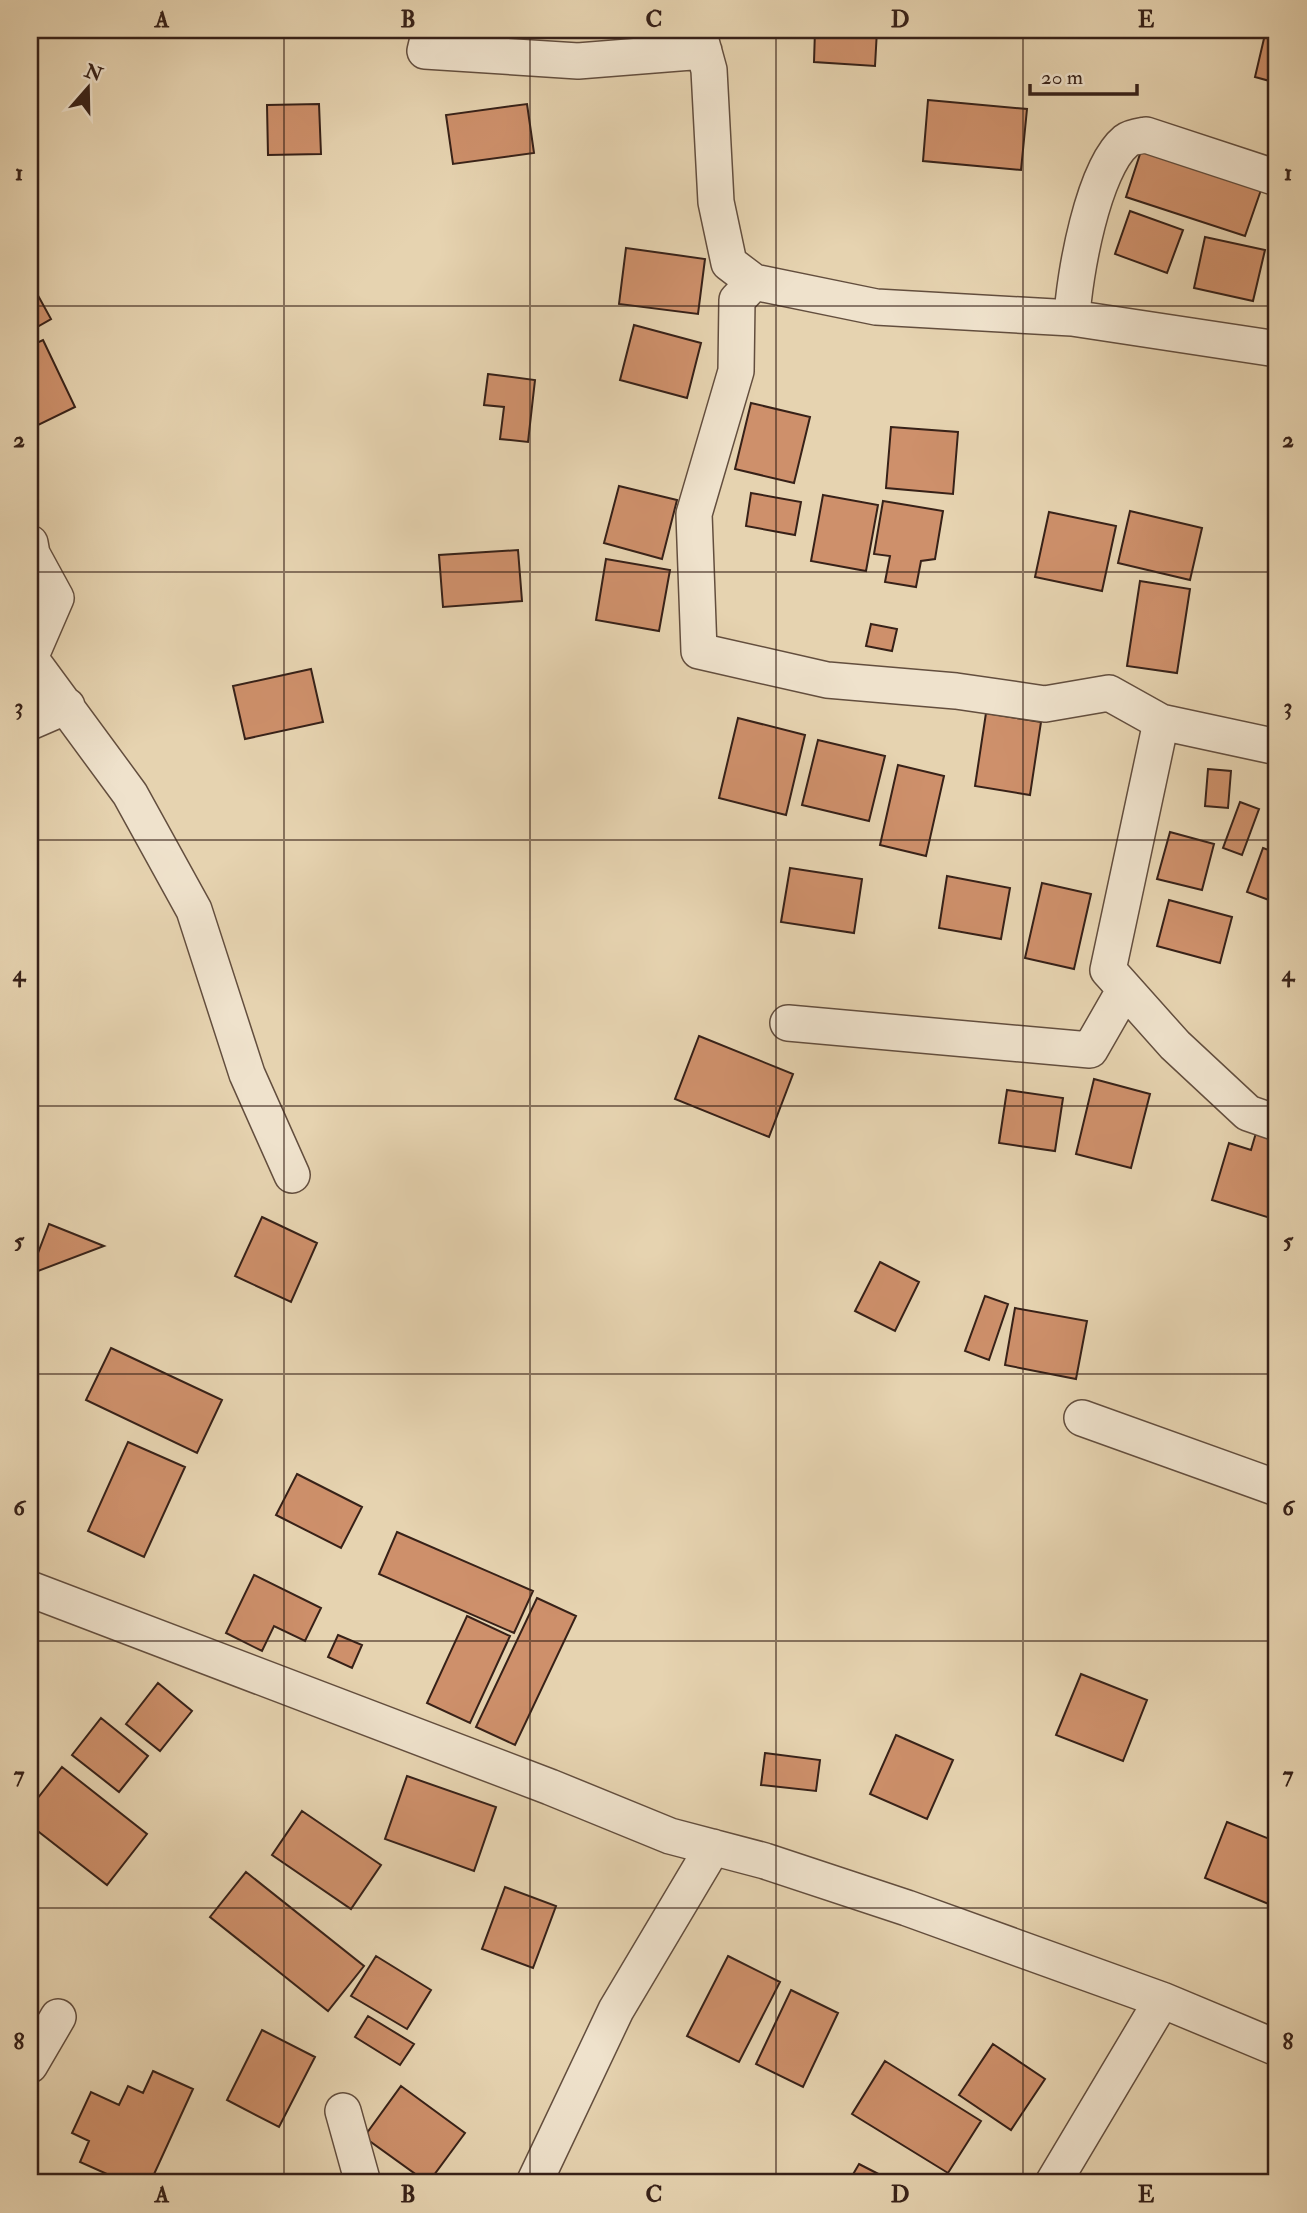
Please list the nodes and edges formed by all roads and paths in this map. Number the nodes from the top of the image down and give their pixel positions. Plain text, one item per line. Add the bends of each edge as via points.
1 (430, 30) edge
2 (701, 40) edge
3 (1277, 178) edge
4 (754, 282) junction
5 (1072, 318) junction
6 (1277, 349) edge
7 (30, 542) edge
8 (67, 706) junction
9 (30, 722) edge
10 (1161, 722) junction
11 (1277, 747) edge
12 (1125, 989) junction
13 (788, 1023) dead end
14 (1277, 1123) edge
15 (292, 1175) dead end
16 (1082, 1418) dead end
17 (1277, 1488) edge
18 (30, 1589) edge
19 (713, 1847) junction
20 (1162, 2000) junction
21 (58, 2017) dead end
22 (1277, 2048) edge
23 (30, 2065) edge
24 (343, 2111) dead end
25 (363, 2183) edge
26 (534, 2183) edge
27 (1053, 2183) edge

1 - 2 street via 425,51 578,61
2 - 4 street via 709,71 716,202 726,251 729,263
3 - 5 street via 1146,135 1127,139 1105,167 1074,282
4 - 5 street via 876,307
4 - 10 street via 737,300 736,371 694,514 699,651 827,680 1045,704 1109,693
5 - 6 street
7 - 8 street via 56,598 30,658
8 - 9 street
8 - 15 street via 130,794 194,910 247,1074
10 - 11 street
10 - 12 street via 1108,970
12 - 13 street via 1090,1050
12 - 14 street via 1175,1045 1248,1113
16 - 17 street
18 - 19 street via 670,1836
19 - 20 street via 907,1908
19 - 26 street via 616,2010
20 - 22 street
20 - 27 street
21 - 23 street
24 - 25 street

